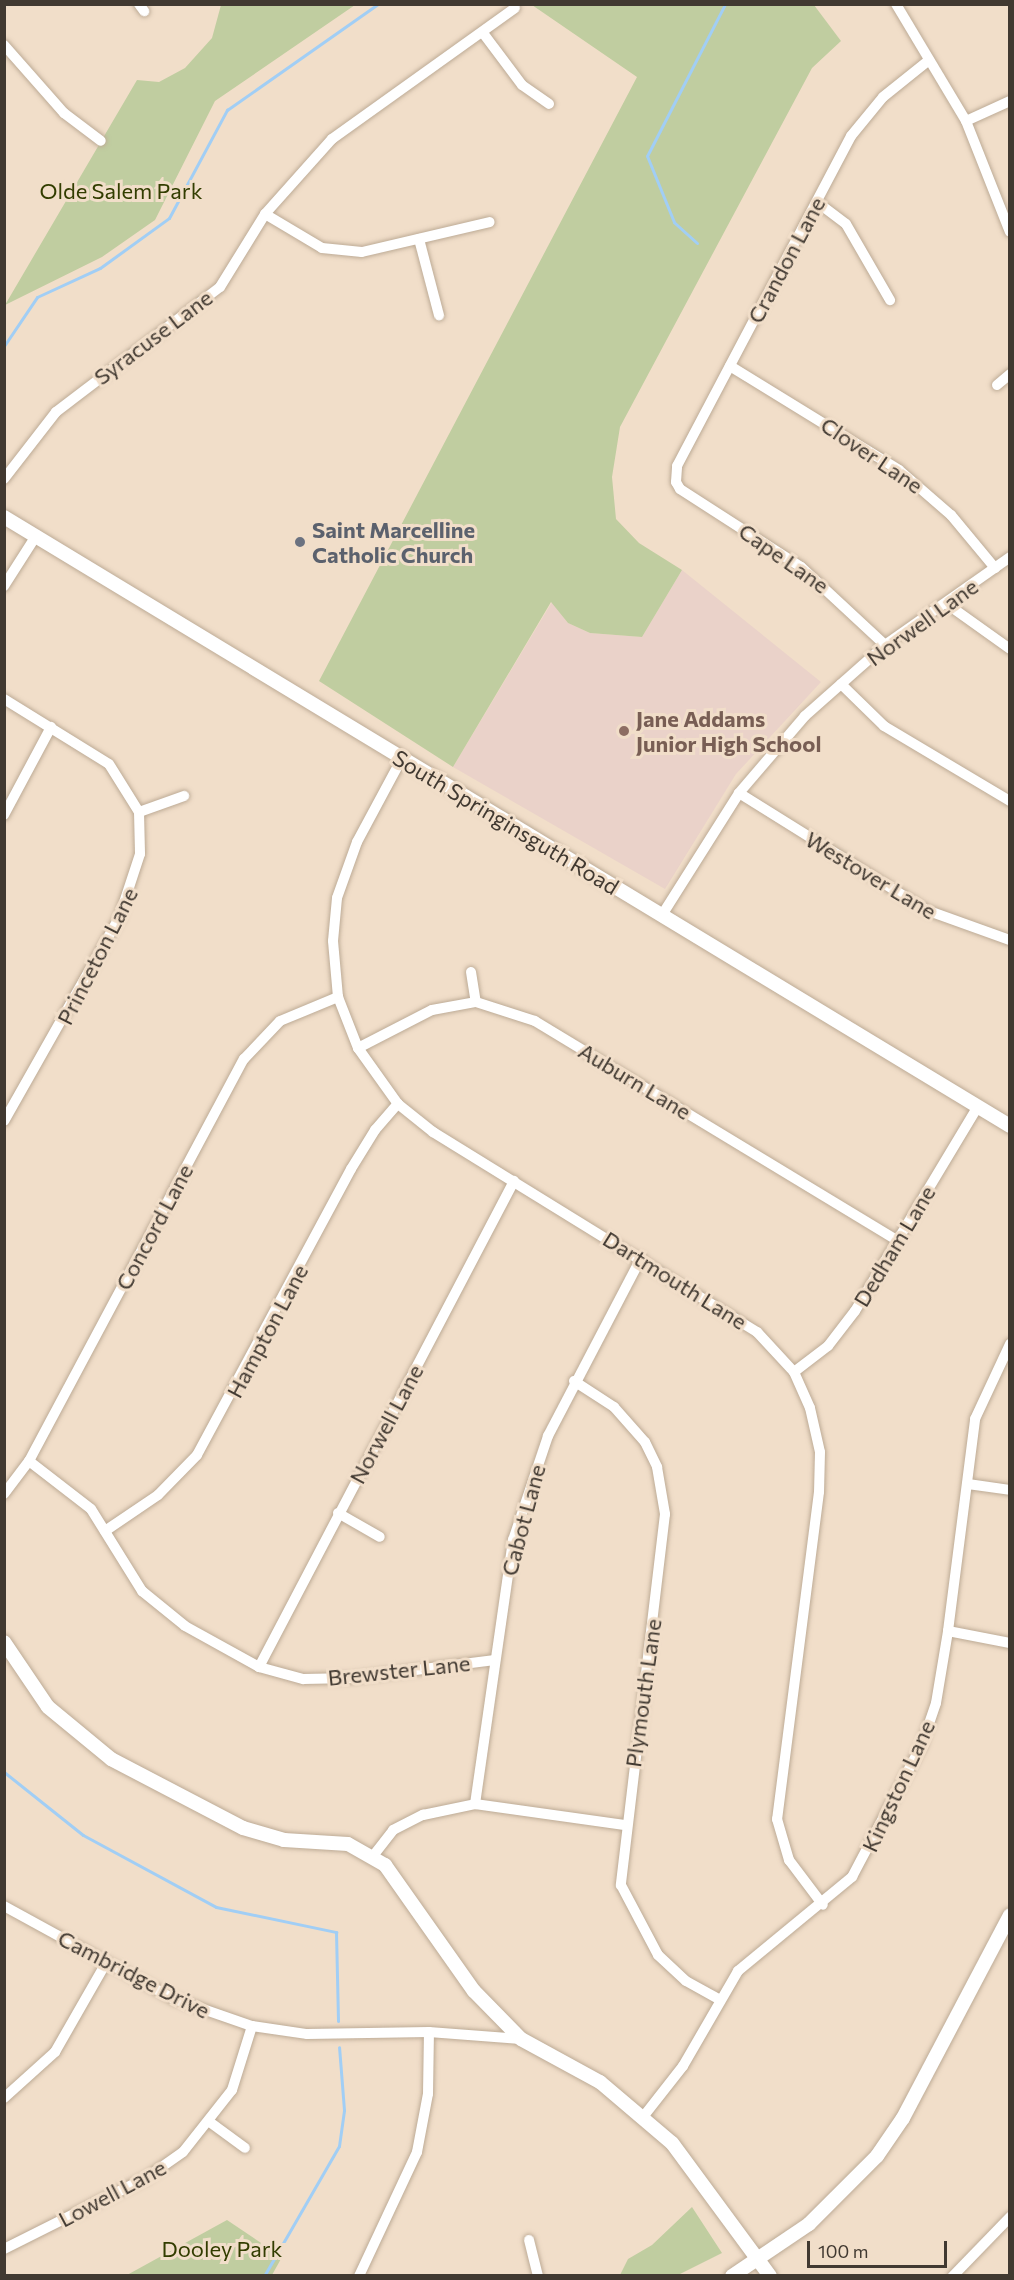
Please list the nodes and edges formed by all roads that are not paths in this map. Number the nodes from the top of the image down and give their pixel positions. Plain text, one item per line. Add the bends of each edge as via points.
1 (896, 4) edge
2 (515, 8) dead end
3 (483, 33) junction
4 (4, 45) edge
5 (929, 60) junction
6 (1010, 101) edge
7 (549, 104) dead end
8 (966, 121) junction
9 (101, 141) dead end
10 (817, 202) junction
11 (265, 214) junction
12 (490, 222) dead end
13 (1010, 232) edge
14 (419, 239) junction
15 (890, 300) dead end
16 (439, 315) dead end
17 (730, 366) junction
18 (1010, 374) edge
19 (997, 385) dead end
20 (4, 479) edge
21 (676, 482) joint
22 (4, 517) edge
23 (36, 536) junction
24 (1010, 557) edge
25 (995, 567) junction
26 (4, 586) edge
27 (947, 604) junction
28 (885, 645) junction
29 (1010, 649) edge
30 (842, 684) junction
31 (4, 699) edge
32 (51, 728) junction
33 (401, 760) junction
34 (739, 793) junction
35 (184, 796) dead end
36 (1010, 801) edge
37 (139, 812) junction
38 (4, 815) edge
39 (662, 915) junction
40 (1010, 940) edge
41 (471, 972) dead end
42 (338, 997) junction
43 (476, 1002) junction
44 (358, 1048) junction
45 (398, 1104) junction
46 (978, 1106) junction
47 (4, 1121) edge
48 (1010, 1126) edge
49 (514, 1181) junction
50 (897, 1240) junction
51 (641, 1258) junction
52 (1010, 1344) edge
53 (794, 1372) junction
54 (574, 1381) junction
55 (29, 1461) junction
56 (968, 1484) junction
57 (1010, 1490) edge
58 (4, 1494) edge
59 (339, 1514) junction
60 (105, 1531) junction
61 (380, 1537) dead end
62 (948, 1631) junction
63 (4, 1642) edge
64 (1010, 1643) edge
65 (495, 1659) junction
66 (259, 1667) junction
67 (476, 1804) junction
68 (625, 1825) junction
69 (373, 1856) junction
70 (823, 1905) junction
71 (4, 1906) edge
72 (1010, 1915) edge
73 (1005, 1936) edge
74 (106, 1963) junction
75 (720, 2000) junction
76 (252, 2026) junction
77 (429, 2032) junction
78 (520, 2039) junction
79 (4, 2098) edge
80 (643, 2117) junction
81 (211, 2122) junction
82 (244, 2148) dead end
83 (1010, 2217) edge
84 (529, 2240) dead end
85 (4, 2249) edge
86 (759, 2259) junction
87 (359, 2276) edge
88 (538, 2276) edge
89 (732, 2276) edge
90 (770, 2276) edge
91 (953, 2276) edge

1 - 5 street
2 - 3 street, Syracuse Lane
3 - 7 street via 522,85
3 - 11 street, Syracuse Lane via 332,140
4 - 9 street via 64,113
5 - 8 street
5 - 10 street, Crandon Lane via 882,97 851,136
6 - 8 street
8 - 13 street
10 - 15 street via 846,224
10 - 17 street, Crandon Lane
11 - 14 street via 322,248 362,252
11 - 20 street, Syracuse Lane via 220,287 56,412
12 - 14 street
14 - 16 street
17 - 21 street, Crandon Lane via 677,466
17 - 25 street, Clover Lane via 899,470 951,515
18 - 19 street
21 - 28 street, Cape Lane via 828,588
22 - 23 street, South Springinsguth Road
23 - 26 street
23 - 33 street, South Springinsguth Road
24 - 25 street, Norwell Lane
25 - 27 street, Norwell Lane
27 - 28 street, Norwell Lane
27 - 29 street
28 - 30 street, Norwell Lane
30 - 34 street, Norwell Lane via 769,754
30 - 36 street via 884,726
31 - 32 street
32 - 37 street via 109,764
32 - 38 street
33 - 39 street, South Springinsguth Road
33 - 42 street, Dartmouth Lane via 340,885 333,941
34 - 39 street, Norwell Lane
34 - 40 street, Westover Lane via 926,910
35 - 37 street
37 - 47 street, Princeton Lane via 140,854 132,891
39 - 46 street, South Springinsguth Road
41 - 43 street
42 - 44 street, Dartmouth Lane
42 - 55 street, Concord Lane via 280,1021 244,1059
43 - 44 street, Auburn Lane via 432,1010
43 - 50 street, Auburn Lane via 535,1021
44 - 45 street, Dartmouth Lane
45 - 49 street, Dartmouth Lane
45 - 60 street, Hampton Lane via 375,1130 351,1169 202,1449 174,1481
46 - 48 street, South Springinsguth Road
46 - 50 street, Dedham Lane
49 - 51 street, Dartmouth Lane
49 - 59 street, Norwell Lane
50 - 53 street, Dedham Lane via 840,1332
51 - 53 street, Dartmouth Lane via 757,1332
51 - 54 street, Cabot Lane
52 - 56 street, Kingston Lane via 975,1419
53 - 70 street, Dartmouth Lane via 814,1420 821,1472 777,1819 789,1860
54 - 65 street, Cabot Lane via 536,1465 513,1540
54 - 68 street, Plymouth Lane via 614,1407 638,1433 657,1467 664,1506
55 - 58 street, Concord Lane
55 - 60 street, Brewster Lane via 78,1495
56 - 57 street
56 - 62 street, Kingston Lane
59 - 61 street
59 - 66 street, Norwell Lane
60 - 66 street, Brewster Lane via 142,1591 194,1632
62 - 64 street
62 - 70 street, Kingston Lane via 922,1744 864,1859
63 - 69 street via 48,1707 111,1759 243,1828 284,1840 348,1844
65 - 66 street, Brewster Lane via 342,1678 303,1679
65 - 67 street, Cabot Lane
67 - 68 street
67 - 69 street via 423,1815 393,1830
68 - 75 street, Plymouth Lane via 621,1885 646,1938 686,1981
69 - 78 street via 395,1876 474,1991
70 - 75 street, Kingston Lane via 738,1971
71 - 74 street, Cambridge Drive
72 - 73 street
73 - 86 street via 889,2139 827,2209
74 - 76 street, Cambridge Drive via 205,2012
74 - 79 street via 55,2052
75 - 80 street, Kingston Lane via 683,2066
76 - 77 street, Cambridge Drive via 307,2034
76 - 81 street, Lowell Lane via 236,2082
77 - 78 street, Cambridge Drive
77 - 87 street via 428,2094 417,2152
78 - 80 street via 576,2067
80 - 86 street via 696,2170
81 - 82 street
81 - 85 street, Lowell Lane via 146,2178
83 - 91 street
84 - 88 street
86 - 89 street
86 - 90 street

